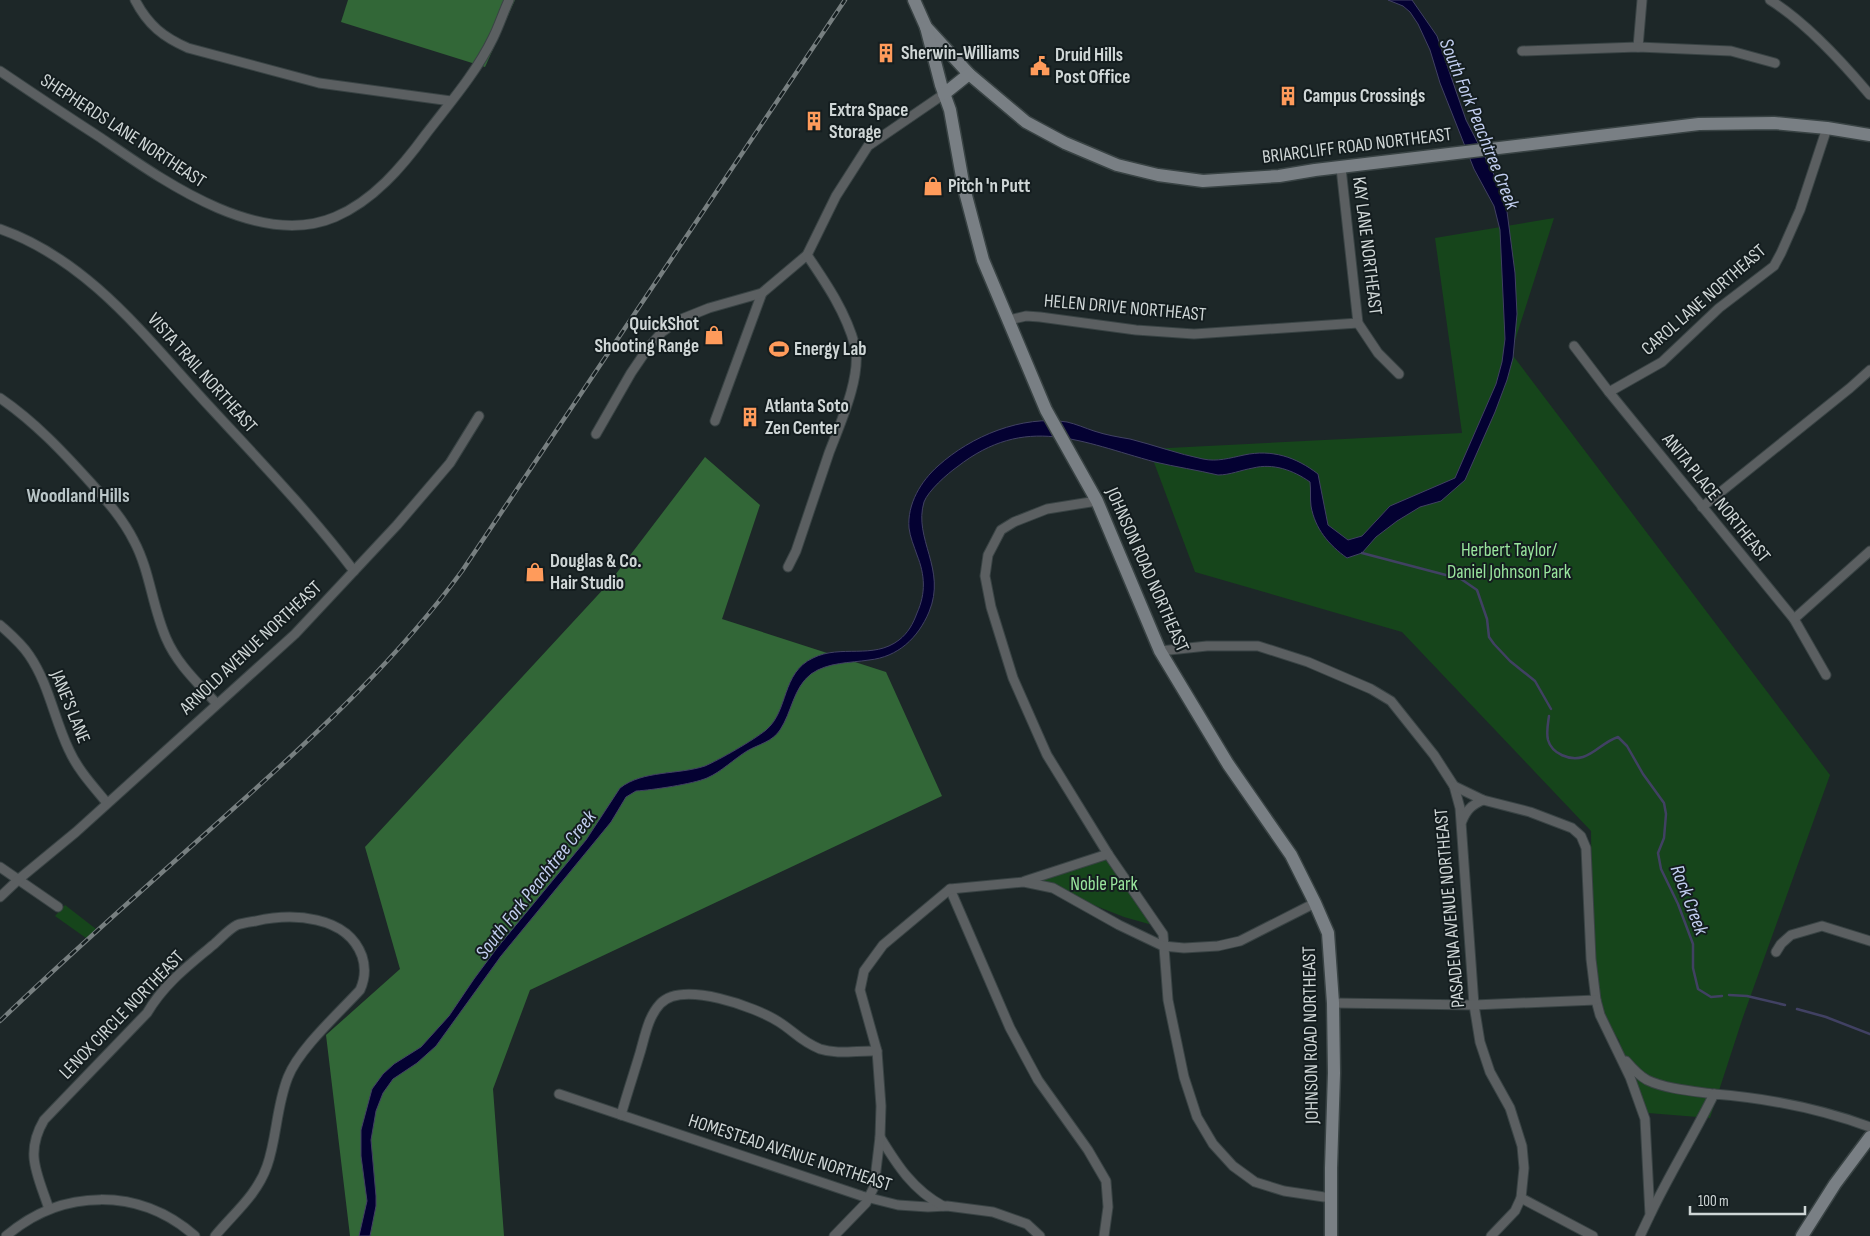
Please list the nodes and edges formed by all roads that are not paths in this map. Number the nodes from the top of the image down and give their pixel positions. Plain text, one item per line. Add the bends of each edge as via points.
1 (135, 0) edge
2 (509, 0) edge
3 (914, 0) edge
4 (1642, 0) edge
5 (1770, 0) edge
6 (926, 27) junction
7 (1638, 47) junction
8 (1522, 51) dead end
9 (1775, 63) dead end
10 (0, 71) edge
11 (968, 74) junction
12 (944, 94) junction
13 (1870, 95) edge
14 (451, 101) junction
15 (1827, 128) junction
16 (1870, 135) edge
17 (1341, 168) junction
18 (0, 229) edge
19 (807, 255) junction
20 (762, 293) junction
21 (1009, 320) junction
22 (1358, 323) junction
23 (1574, 346) dead end
24 (1870, 370) edge
25 (1400, 374) dead end
26 (1609, 392) junction
27 (0, 398) edge
28 (479, 416) dead end
29 (715, 422) dead end
30 (596, 434) dead end
31 (1097, 501) junction
32 (1702, 507) junction
33 (1870, 551) edge
34 (788, 567) dead end
35 (354, 571) junction
36 (1794, 619) junction
37 (0, 625) edge
38 (1160, 651) junction
39 (1826, 675) dead end
40 (216, 703) junction
41 (1454, 786) junction
42 (1483, 800) junction
43 (107, 802) junction
44 (1461, 823) junction
45 (1108, 854) junction
46 (0, 867) edge
47 (19, 879) junction
48 (1024, 882) junction
49 (950, 889) junction
50 (0, 898) edge
51 (1315, 903) junction
52 (58, 907) dead end
53 (1870, 941) edge
54 (1163, 946) junction
55 (1776, 952) dead end
56 (1596, 1000) junction
57 (1333, 1003) junction
58 (1474, 1005) junction
59 (877, 1051) junction
60 (1620, 1054) junction
61 (558, 1094) dead end
62 (1714, 1094) junction
63 (621, 1115) junction
64 (1870, 1127) edge
65 (880, 1137) junction
66 (1870, 1137) edge
67 (869, 1198) junction
68 (1330, 1198) junction
69 (1521, 1198) junction
70 (943, 1206) junction
71 (49, 1209) junction
72 (1650, 1215) junction
73 (6, 1236) edge
74 (195, 1236) edge
75 (215, 1236) edge
76 (834, 1236) edge
77 (1040, 1236) edge
78 (1104, 1236) edge
79 (1330, 1236) edge
80 (1491, 1236) edge
81 (1593, 1236) edge
82 (1640, 1236) edge
83 (1802, 1236) edge

1 - 14 street via 152,26 168,39 188,48 319,83
2 - 14 street, SHEPHERDS LANE NORTHEAST via 492,39
3 - 6 street, BRIARCLIFF ROAD NORTHEAST
4 - 7 street
5 - 13 street via 1825,47
6 - 11 street, BRIARCLIFF ROAD NORTHEAST
6 - 12 street, JOHNSON ROAD NORTHEAST
7 - 8 street
7 - 9 street via 1731,51
10 - 14 street, SHEPHERDS LANE NORTHEAST via 169,184 201,201 270,224 306,225 335,217 365,199 396,173
11 - 12 street
11 - 17 street, BRIARCLIFF ROAD NORTHEAST via 1038,130 1117,165 1158,176 1203,181
12 - 19 street via 868,146 836,196
12 - 21 street, JOHNSON ROAD NORTHEAST via 974,228
15 - 16 street, BRIARCLIFF ROAD NORTHEAST
15 - 17 street, BRIARCLIFF ROAD NORTHEAST via 1774,123 1699,124
15 - 26 street, CAROL LANE NORTHEAST via 1800,210 1774,266 1719,308 1662,362
17 - 22 street, KAY LANE NORTHEAST
18 - 35 street, VISTA TRAIL NORTHEAST via 48,251 77,271 130,318
19 - 20 street
19 - 34 street via 847,324 855,348 856,368 845,413
20 - 29 street
20 - 30 street via 709,308 679,320 662,332 632,372
21 - 22 street, HELEN DRIVE NORTHEAST via 1040,317 1194,334
21 - 31 street, JOHNSON ROAD NORTHEAST via 1046,410
22 - 25 street, KAY LANE NORTHEAST via 1378,353
23 - 26 street, ANITA PLACE NORTHEAST
24 - 32 street
26 - 32 street, ANITA PLACE NORTHEAST
27 - 40 street via 43,432 119,514 144,562 166,638 180,662
28 - 35 street, ARNOLD AVENUE NORTHEAST via 450,463
31 - 38 street, JOHNSON ROAD NORTHEAST
31 - 45 street via 1048,509 1001,530 988,555 985,576 1013,678 1032,722 1047,755
32 - 36 street, ANITA PLACE NORTHEAST
33 - 36 street
35 - 40 street, ARNOLD AVENUE NORTHEAST via 295,634
36 - 39 street, ANITA PLACE NORTHEAST
37 - 43 street, JANE'S LANE via 16,639 34,663 74,761
38 - 41 street, PASADENA AVENUE NORTHEAST via 1207,646 1258,646 1308,662 1371,689 1391,702 1434,755
38 - 51 street, JOHNSON ROAD NORTHEAST via 1228,764 1290,855
40 - 43 street, ARNOLD AVENUE NORTHEAST
41 - 42 street
41 - 44 street, PASADENA AVENUE NORTHEAST
42 - 44 street via 1466,810
42 - 56 street via 1549,819 1572,828 1581,836 1586,848
43 - 47 street, ARNOLD AVENUE NORTHEAST
44 - 58 street, PASADENA AVENUE NORTHEAST
45 - 48 street
45 - 54 street via 1163,934
46 - 47 street
47 - 50 street, ARNOLD AVENUE NORTHEAST
47 - 52 street
48 - 49 street
48 - 54 street via 1053,888
49 - 59 street via 883,945 864,971 860,990
49 - 78 street via 1010,1028 1038,1080 1106,1181 1108,1207
51 - 54 street via 1240,941 1218,946
51 - 57 street, JOHNSON ROAD NORTHEAST via 1328,933
53 - 55 street via 1822,926 1791,936
54 - 68 street via 1168,1000 1184,1077 1197,1117 1213,1144 1233,1166 1255,1182 1284,1191
56 - 58 street
56 - 60 street
57 - 58 street
57 - 68 street, JOHNSON ROAD NORTHEAST
58 - 69 street, PASADENA AVENUE NORTHEAST via 1480,1042 1490,1072 1510,1108 1522,1146
59 - 63 street via 827,1051 801,1040 779,1022 742,1004 704,995 675,996 661,1003 650,1019
59 - 65 street
60 - 62 street via 1646,1079 1661,1085
60 - 72 street via 1645,1119
61 - 63 street, HOMESTEAD AVENUE NORTHEAST
62 - 64 street via 1764,1099
62 - 72 street
63 - 67 street, HOMESTEAD AVENUE NORTHEAST
65 - 67 street via 874,1187
65 - 70 street via 905,1176
66 - 83 street via 1834,1184
67 - 70 street, HOMESTEAD AVENUE NORTHEAST via 898,1205
67 - 76 street
68 - 79 street, JOHNSON ROAD NORTHEAST
69 - 80 street, PASADENA AVENUE NORTHEAST via 1515,1211
69 - 81 street
70 - 77 street, HOMESTEAD AVENUE NORTHEAST via 993,1212 1027,1224
71 - 73 street
71 - 74 street via 91,1200 132,1203 171,1218
71 - 75 street, LENOX CIRCLE NORTHEAST via 33,1159 36,1133 44,1120 147,1013 164,988 236,925 271,917 305,917 334,926 355,943 364,962 365,980 360,990 308,1046 288,1076 262,1178 247,1202
72 - 82 street

